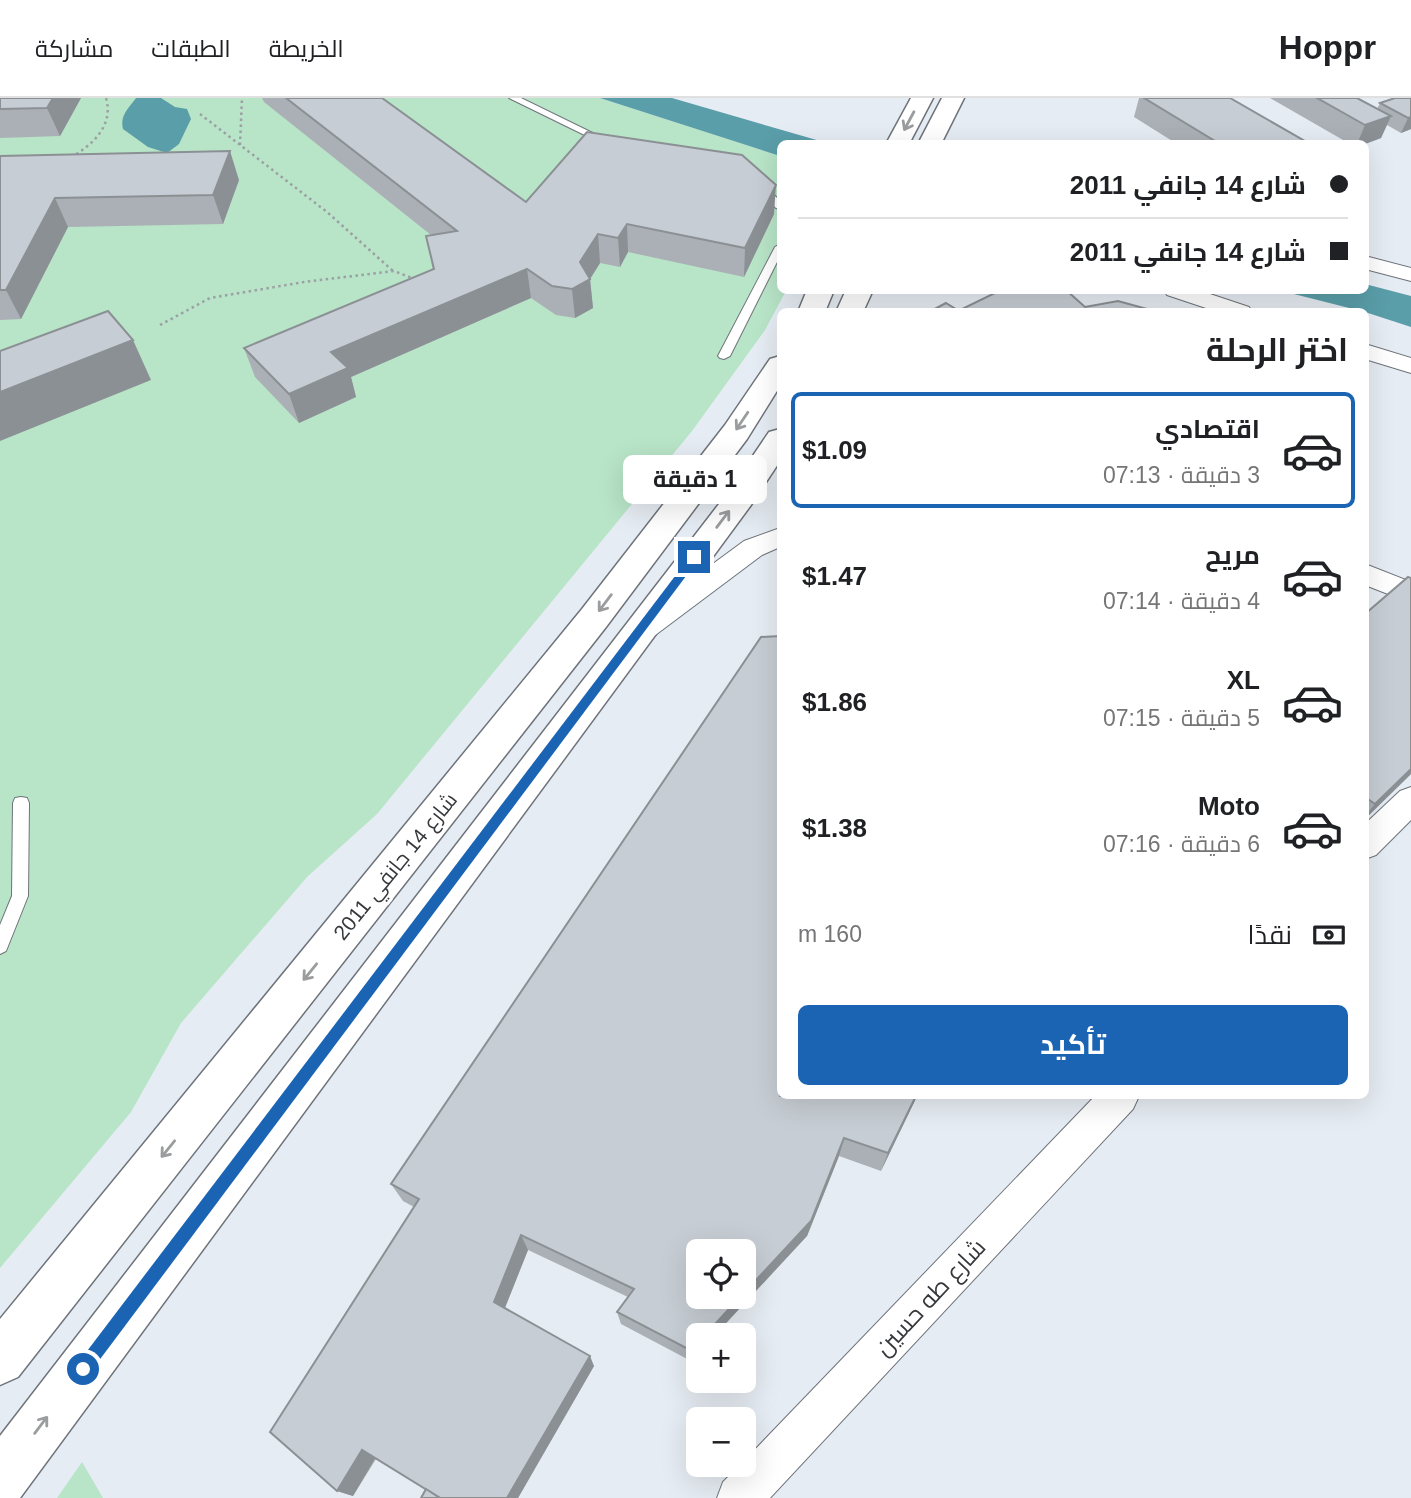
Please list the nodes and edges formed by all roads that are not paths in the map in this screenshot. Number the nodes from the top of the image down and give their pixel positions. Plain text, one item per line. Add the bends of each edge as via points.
1 (514, 98) edge
2 (922, 98) edge
3 (953, 98) edge
4 (899, 140) edge
5 (931, 140) edge
6 (619, 147) edge
7 (752, 183) edge
8 (777, 203) edge
9 (777, 253) edge
10 (1369, 263) edge
11 (1411, 275) edge
12 (1187, 294) edge
13 (1229, 308) edge
14 (1369, 352) edge
15 (724, 356) dead end
16 (1411, 366) edge
17 (777, 370) edge
18 (777, 443) edge
19 (777, 538) edge
20 (1369, 576) edge
21 (1411, 593) edge
22 (634, 636) junction
23 (1411, 800) edge
24 (21, 803) dead end
25 (1369, 841) edge
26 (0, 946) edge
27 (1117, 1099) edge
28 (0, 1359) edge
29 (0, 1480) edge
30 (739, 1498) edge

1 - 6 lane
2 -> 4 main road
3 - 5 main road
7 - 8 lane
9 - 15 lane
10 - 11 street
12 - 13 street
14 - 16 street
17 -> 28 main road, شارع 14 جانفي 2011 via 736,432 594,618
22 -> 18 main road
19 - 22 street via 753,548
20 - 21 street
29 -> 22 main road
23 - 25 street
24 - 26 lane via 20,896
27 - 30 street, شارع طه حسين

